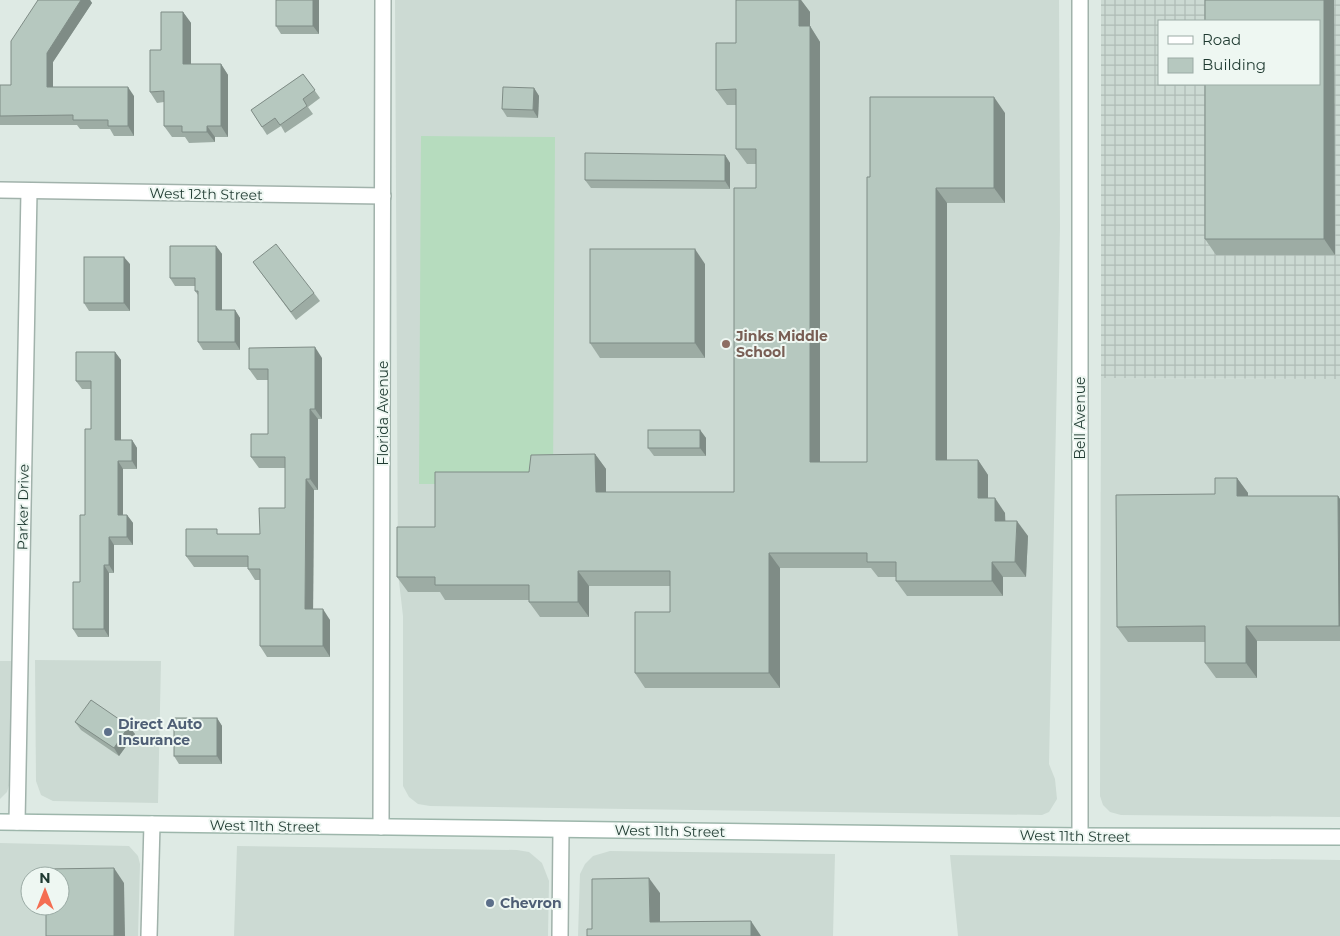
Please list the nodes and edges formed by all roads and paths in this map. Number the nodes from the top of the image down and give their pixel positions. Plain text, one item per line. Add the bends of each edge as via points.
1 (383, 0) edge
2 (1080, 0) edge
3 (0, 190) edge
4 (30, 192) junction
5 (383, 196) junction
6 (0, 822) edge
7 (17, 822) junction
8 (152, 824) junction
9 (381, 826) junction
10 (561, 830) junction
11 (1080, 836) junction
12 (1340, 837) edge
13 (149, 936) edge
14 (560, 936) edge

1 - 5 street, Florida Avenue
2 - 11 street, Bell Avenue
3 - 4 street, West 12th Street
4 - 5 street, West 12th Street
4 - 7 street, Parker Drive
5 - 9 street, Florida Avenue
6 - 7 street, West 11th Street
7 - 8 street, West 11th Street
8 - 9 street, West 11th Street
8 - 13 street
9 - 10 street, West 11th Street
10 - 11 street, West 11th Street
10 - 14 street
11 - 12 street, West 11th Street

